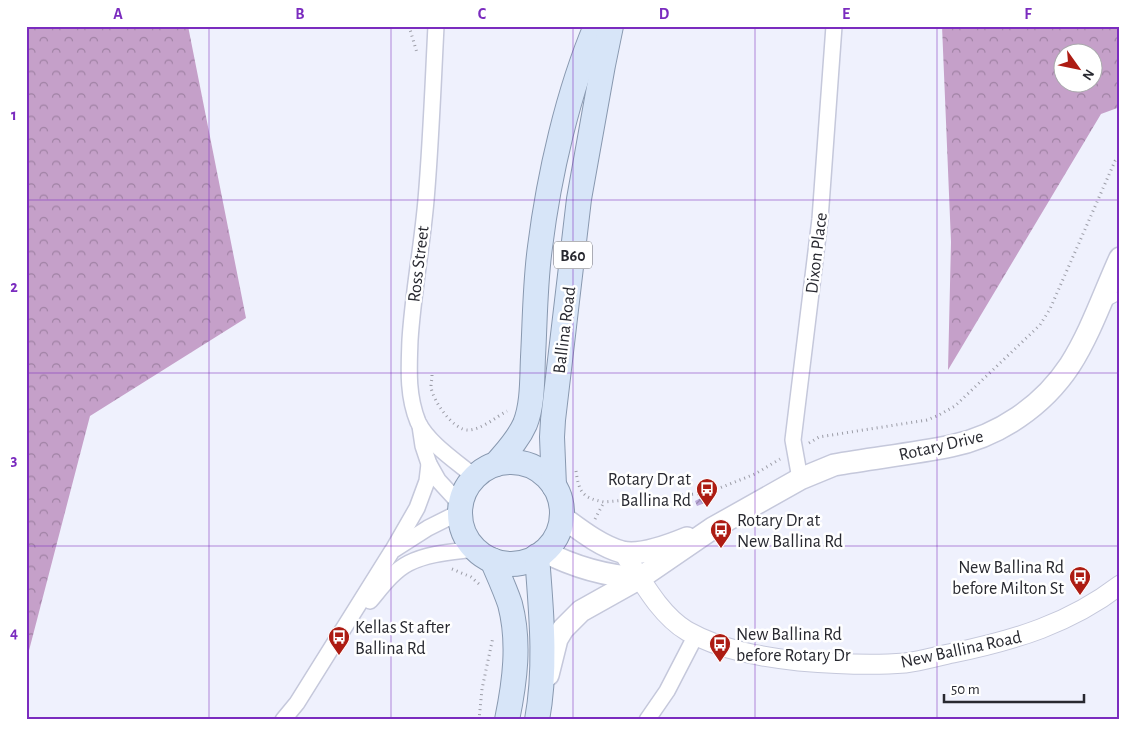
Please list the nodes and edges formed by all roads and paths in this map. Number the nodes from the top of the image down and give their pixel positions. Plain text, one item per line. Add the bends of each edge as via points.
1 (436, 26) edge
2 (596, 26) edge
3 (611, 26) edge
4 (834, 26) edge
5 (1120, 156) edge
6 (1120, 258) edge
7 (1120, 295) edge
8 (1099, 306) junction
9 (432, 375) dead end
10 (511, 408) dead end
11 (419, 424) junction
12 (810, 442) dead end
13 (429, 464) junction
14 (496, 464) junction
15 (575, 466) dead end
16 (755, 474) dead end
17 (475, 477) junction
18 (800, 479) junction
19 (554, 486) junction
20 (604, 502) junction
21 (460, 508) junction
22 (561, 516) junction
23 (591, 525) dead end
24 (713, 528) junction
25 (392, 552) junction
26 (623, 552) junction
27 (540, 554) junction
28 (483, 555) junction
29 (444, 566) dead end
30 (640, 578) junction
31 (1120, 585) edge
32 (484, 591) dead end
33 (495, 631) dead end
34 (696, 635) junction
35 (339, 636) junction
36 (538, 712) edge
37 (283, 720) edge
38 (479, 720) edge
39 (507, 720) edge
40 (647, 720) edge

1 - 11 street, Ross Street via 426,201 412,308 408,370 410,395
2 - 14 main road, Ballina Road / B60 via 582,60 555,162 540,247 528,412 514,443
3 - 19 main road, Ballina Road / B60 via 578,199 554,411
4 - 18 street, Dixon Place via 820,219 793,440
5 - 12 path via 1040,325 955,406 926,420 819,437
6 - 8 main road, Rotary Drive
7 - 8 lane
8 - 18 main road, Rotary Drive via 1071,364 1050,391 1023,414 990,434 952,446 834,465
9 - 10 path via 431,388 440,406 461,428 477,428
11 - 13 street
11 - 17 street, Ross Street via 440,448
13 - 21 street
13 - 25 street via 423,495
14 - 17 main road, B60
14 - 19 main road via 530,465
15 - 20 path via 582,493 589,499
16 - 20 path via 707,493
17 - 21 main road, B60 via 465,489
18 - 24 main road, Rotary Drive
19 - 22 main road, B60
20 - 23 path
21 - 25 street
21 - 28 main road via 465,536
22 - 26 main road, Rotary Drive
22 - 27 main road, B60 via 556,536
24 - 26 main road, Rotary Drive via 650,550
24 - 30 main road, Rotary Drive
25 - 35 street
26 - 30 street, New Ballina Road
27 - 28 main road via 516,563 500,563
27 - 30 main road via 589,570
27 - 36 main road via 543,628
28 - 35 street via 431,556 408,564 384,584
28 - 39 main road via 510,603 516,643
29 - 32 path via 471,577
30 - 34 street, New Ballina Road via 670,617
30 - 36 main road, Rotary Drive via 582,610 563,629 555,646
31 - 34 street, New Ballina Road via 1071,617 1031,634 907,663 849,664 779,659 718,645
33 - 38 path via 482,689
34 - 40 street via 667,691
35 - 37 street

